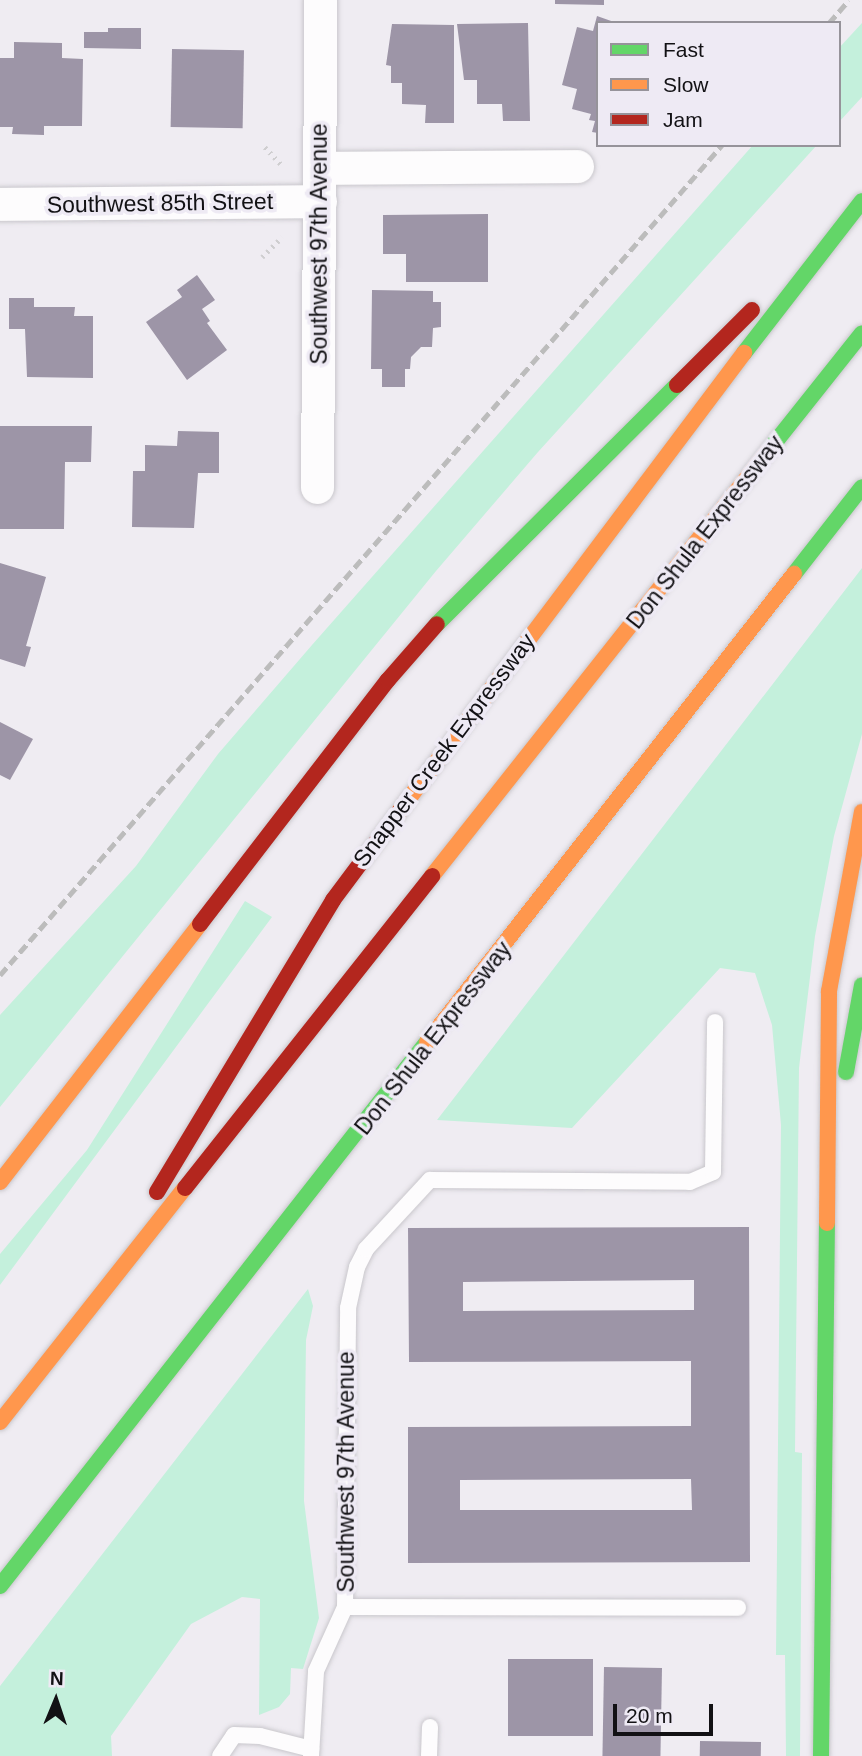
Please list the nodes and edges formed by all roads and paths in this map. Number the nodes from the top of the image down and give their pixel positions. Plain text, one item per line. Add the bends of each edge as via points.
1 (320, 0) edge
2 (265, 147) dead end
3 (281, 164) dead end
4 (577, 166) dead end
5 (320, 168) junction
6 (320, 201) junction
7 (861, 202) edge
8 (0, 204) edge
9 (282, 237) dead end
10 (262, 257) dead end
11 (862, 333) edge
12 (317, 487) dead end
13 (862, 487) edge
14 (862, 812) edge
15 (862, 985) edge
16 (715, 1023) dead end
17 (0, 1182) edge
18 (827, 1184) junction
19 (72, 1331) junction
20 (0, 1422) edge
21 (0, 1586) edge
22 (345, 1607) junction
23 (738, 1608) dead end
24 (430, 1727) dead end
25 (311, 1753) edge
26 (220, 1756) edge
27 (429, 1756) edge
28 (821, 1756) edge

1 - 5 street, Southwest 97th Avenue
2 - 3 path
4 - 5 street
5 - 6 street, Southwest 97th Avenue
6 - 8 street, Southwest 85th Street
6 - 12 street, Southwest 97th Avenue
7 - 17 highway via 451,608 234,874
7 - 19 highway, Snapper Creek Expressway via 612,523 333,900
9 - 10 path
11 - 19 highway, Don Shula Expressway
13 - 21 highway, Don Shula Expressway
14 - 18 highway via 829,991
15 - 18 highway
16 - 22 lane, Southwest 97th Avenue via 713,1172 690,1182 430,1180 366,1249 348,1308
18 - 28 highway
19 - 20 highway, Don Shula Expressway
22 - 23 lane
22 - 25 lane, Southwest 97th Avenue via 316,1671
24 - 27 lane
25 - 26 lane via 260,1736 234,1735

